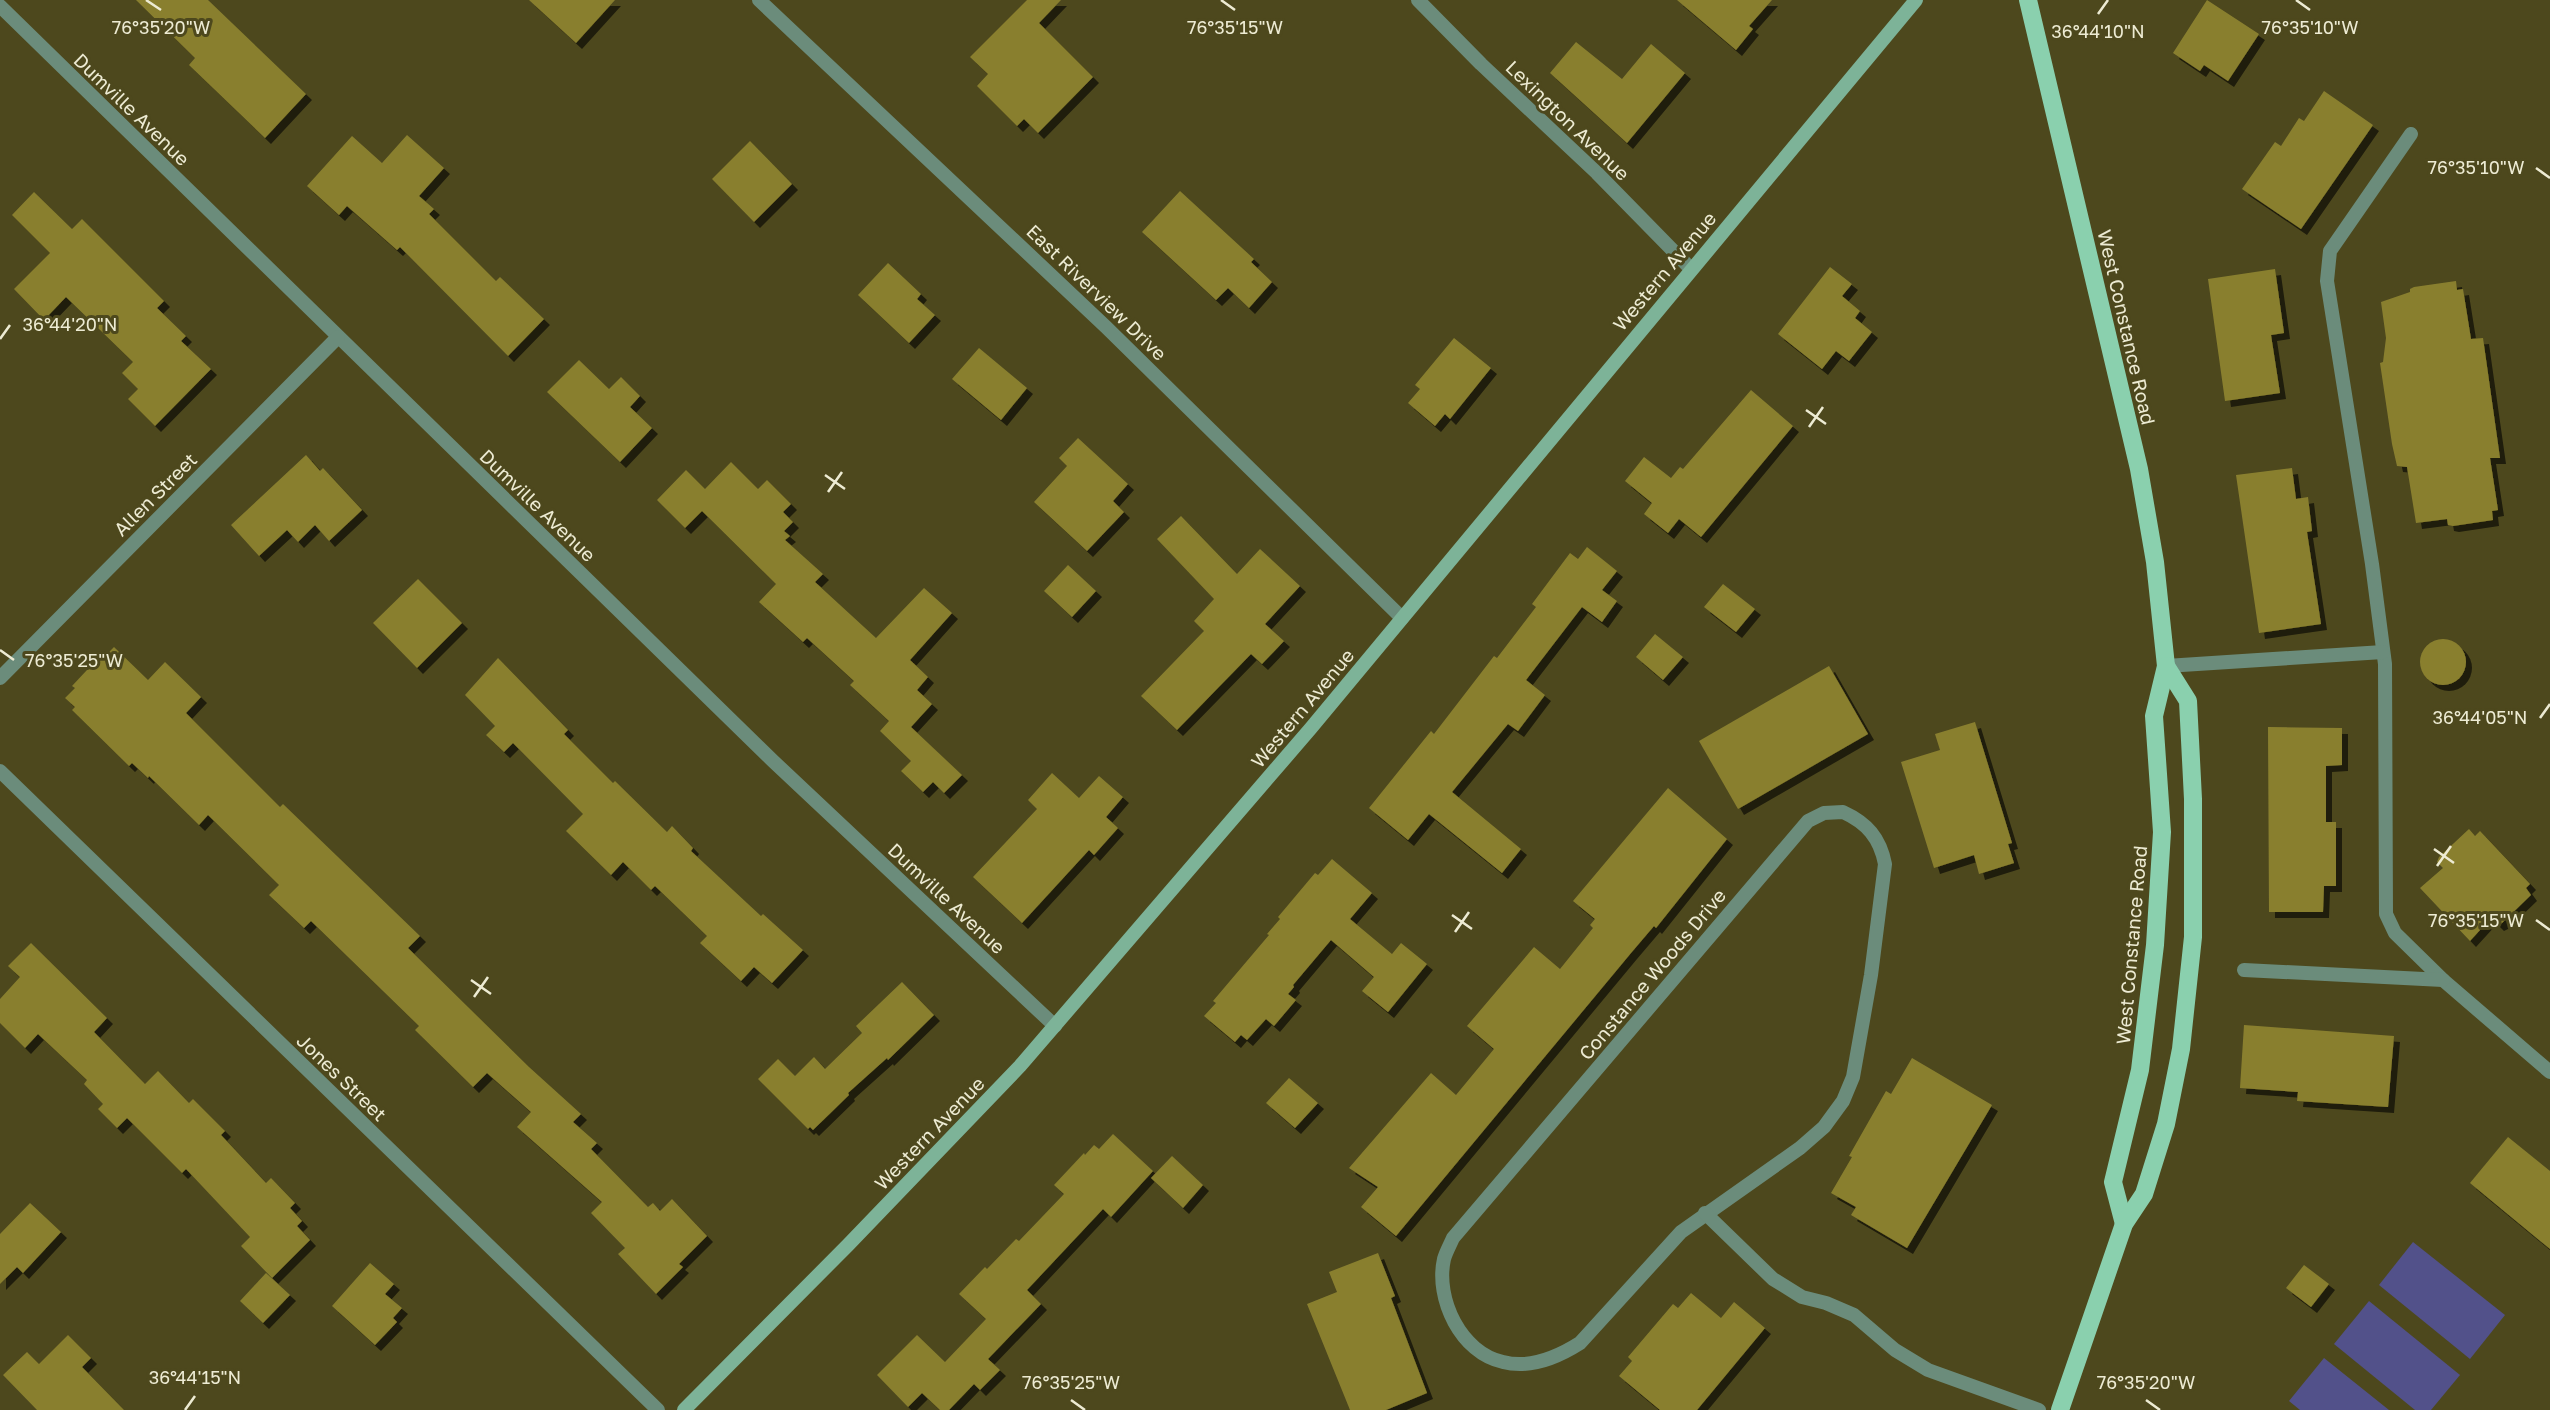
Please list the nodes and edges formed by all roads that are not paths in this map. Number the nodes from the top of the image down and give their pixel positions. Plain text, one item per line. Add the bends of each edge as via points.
1 (759, 0) edge
2 (1418, 0) edge
3 (1916, 0) edge
4 (2028, 0) edge
5 (0, 6) edge
6 (2412, 134) dead end
7 (1691, 269) junction
8 (338, 337) junction
9 (1402, 618) junction
10 (2383, 652) junction
11 (2166, 666) junction
12 (0, 678) edge
13 (0, 771) edge
14 (2244, 970) dead end
15 (2443, 981) junction
16 (1055, 1026) junction
17 (2550, 1072) edge
18 (1705, 1213) junction
19 (2124, 1224) junction
20 (658, 1410) edge
21 (684, 1410) edge
22 (2039, 1410) edge
23 (2060, 1410) edge

1 - 9 street, East Riverview Drive via 1087,308
2 - 7 street, Lexington Avenue
3 - 7 street, Western Avenue
4 - 11 main road, West Constance Road via 2139,469
5 - 8 street, Dumville Avenue
6 - 10 street via 2330,250 2327,281
7 - 9 street, Western Avenue
8 - 12 street, Allen Street
8 - 16 street, Dumville Avenue via 773,761
9 - 16 street, Western Avenue
10 - 11 street
10 - 15 street via 2386,914 2395,933
11 - 19 main road, West Constance Road via 2154,716 2162,832 2155,945 2140,1070 2113,1182
11 - 19 main road, West Constance Road via 2188,701 2193,937 2181,1049 2166,1124 2144,1194
13 - 20 street, Jones Street
14 - 15 street
15 - 17 street
16 - 21 street, Western Avenue
18 - 18 street, Constance Woods Drive via 1681,1232 1580,1343 1562,1354 1531,1364 1504,1363 1484,1356 1449,1312 1442,1285 1444,1258 1453,1238 1808,821 1824,813 1843,812 1875,835 1885,864 1853,1077 1824,1127
18 - 22 street via 1773,1279 1802,1297 1854,1315 1895,1350 1928,1370
19 - 23 main road, West Constance Road

